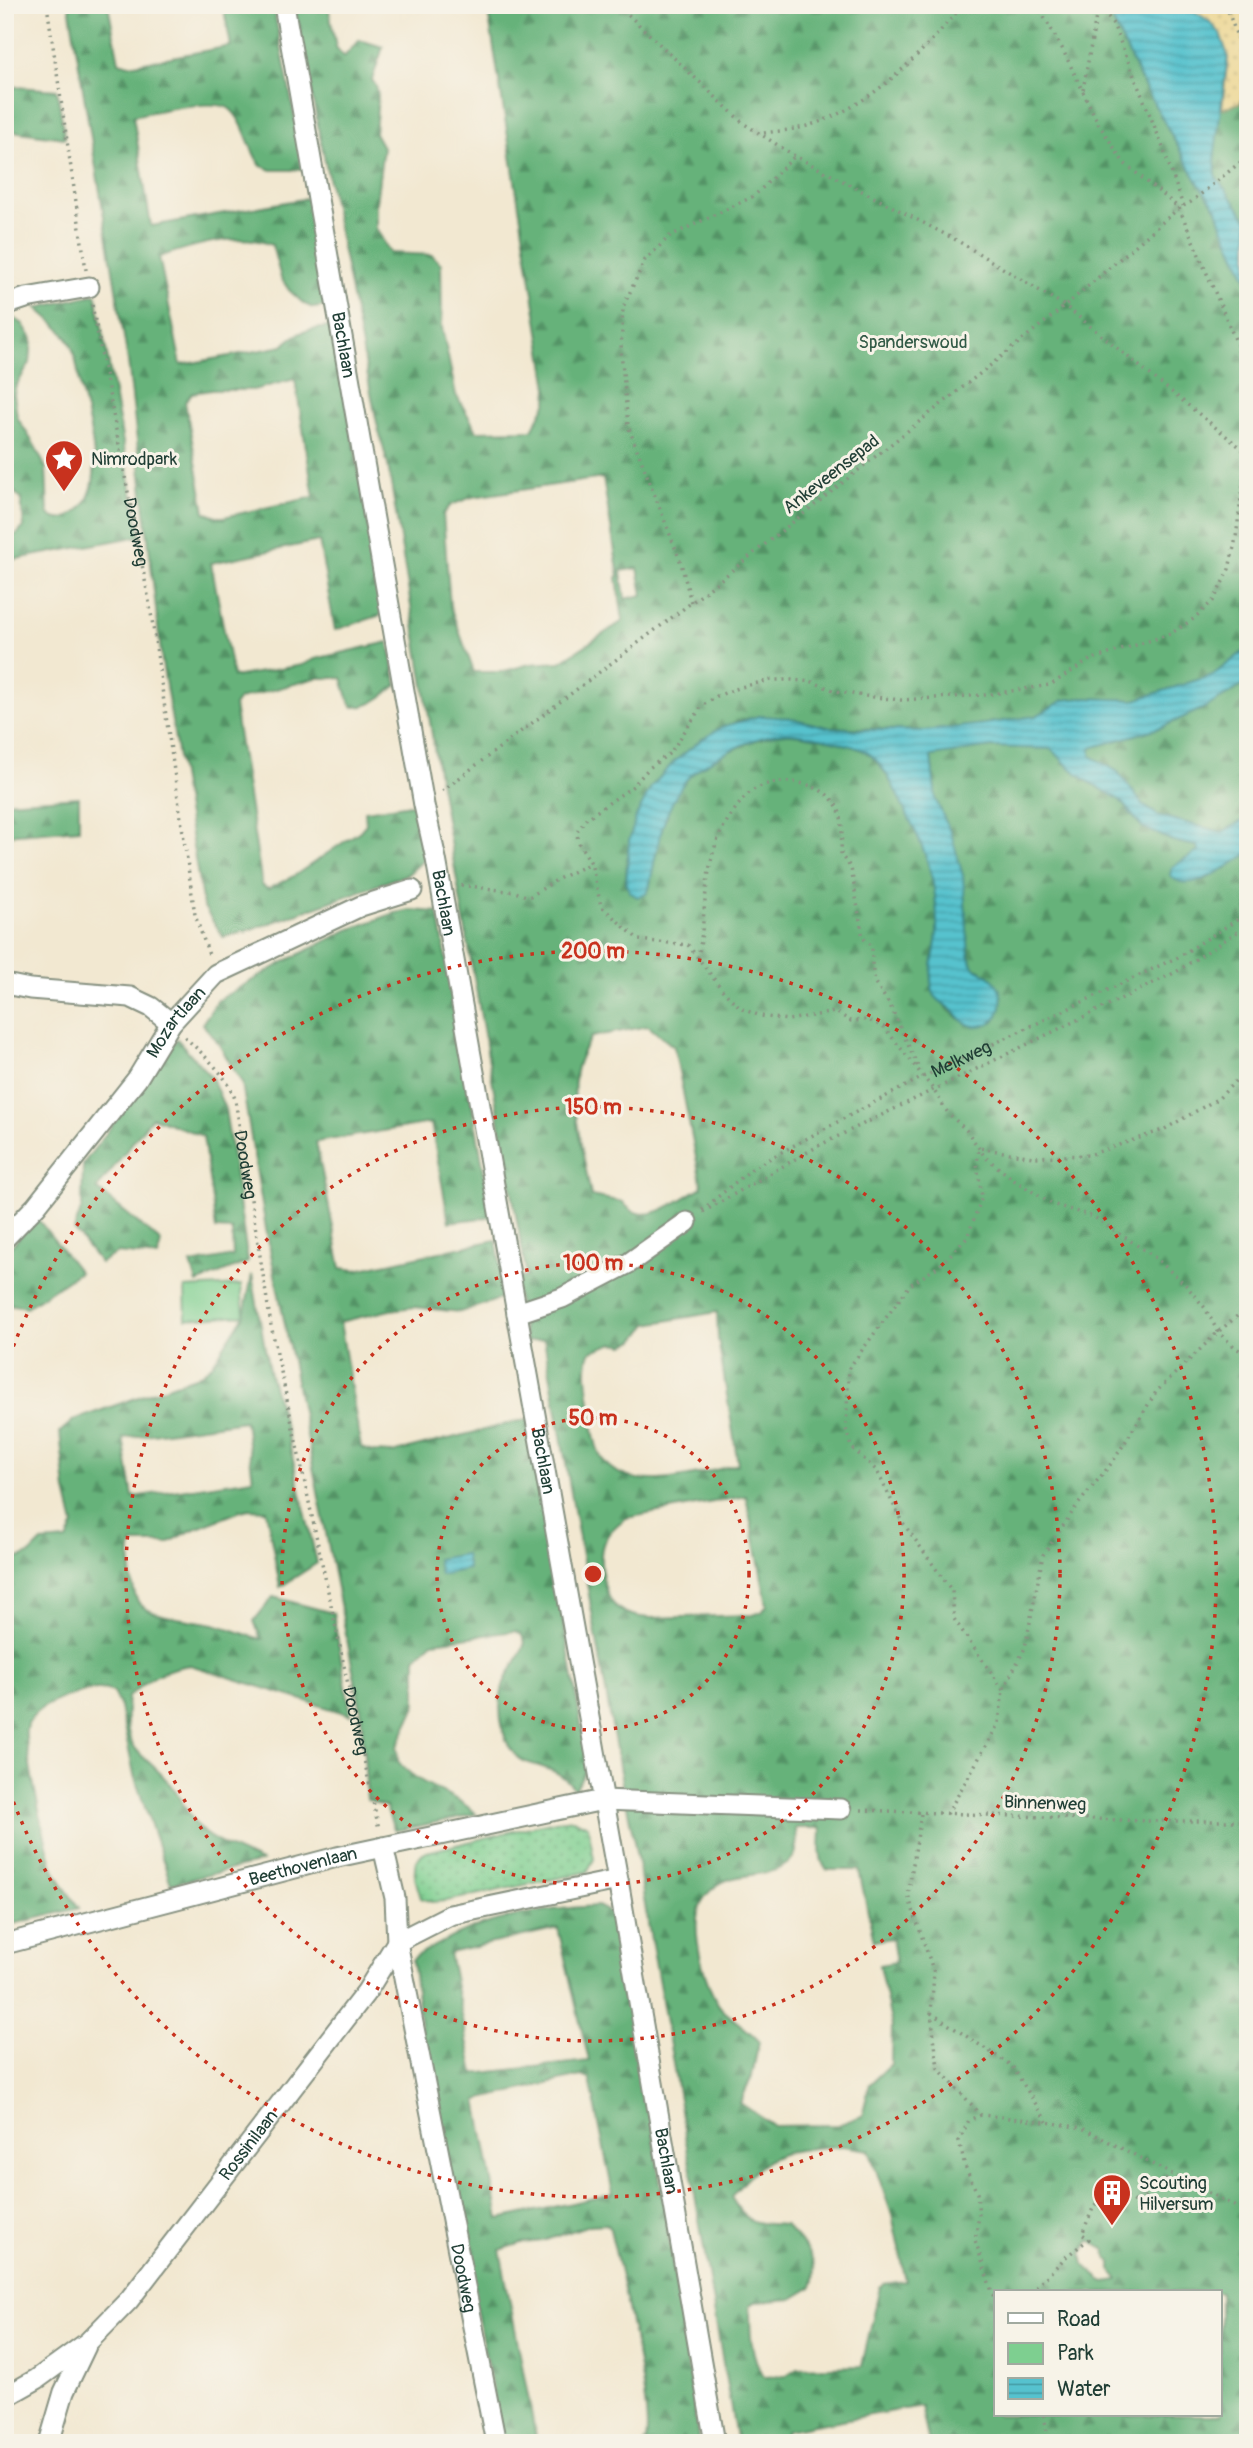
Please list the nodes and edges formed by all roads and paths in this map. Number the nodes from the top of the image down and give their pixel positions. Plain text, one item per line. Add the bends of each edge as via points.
1 (47, 5) edge
2 (284, 5) edge
3 (618, 5) edge
4 (963, 5) edge
5 (1037, 5) edge
6 (1099, 5) edge
7 (1228, 5) edge
8 (1248, 88) edge
9 (1083, 92) junction
10 (762, 133) junction
11 (795, 156) junction
12 (1248, 156) edge
13 (1181, 207) junction
14 (89, 287) junction
15 (5, 305) edge
16 (1065, 306) junction
17 (1248, 398) edge
18 (1248, 444) edge
19 (1247, 452) edge
20 (691, 603) junction
21 (424, 805) junction
22 (591, 863) junction
23 (439, 884) junction
24 (412, 891) dead end
25 (1248, 913) edge
26 (1248, 925) edge
27 (698, 957) junction
28 (216, 974) junction
29 (5, 984) edge
30 (171, 1023) junction
31 (1248, 1068) edge
32 (923, 1077) junction
33 (933, 1089) junction
34 (979, 1148) junction
35 (687, 1222) junction
36 (5, 1238) edge
37 (1248, 1307) edge
38 (517, 1313) junction
39 (1218, 1332) junction
40 (1248, 1355) edge
41 (1003, 1690) junction
42 (603, 1801) junction
43 (841, 1809) joint
44 (921, 1814) junction
45 (947, 1814) junction
46 (1248, 1821) edge
47 (383, 1847) junction
48 (618, 1881) junction
49 (397, 1942) junction
50 (5, 1944) edge
51 (930, 2013) junction
52 (981, 2115) junction
53 (1047, 2122) junction
54 (1171, 2175) junction
55 (1248, 2213) edge
56 (1033, 2290) edge
57 (994, 2298) edge
58 (88, 2342) junction
59 (5, 2397) edge
60 (1044, 2416) edge
61 (49, 2443) edge
62 (496, 2443) edge
63 (715, 2443) edge
64 (1060, 2443) edge

1 - 14 path, Doodweg
2 - 21 street, Bachlaan
3 - 10 path via 743,123
4 - 10 path via 923,52 861,103 807,126
5 - 9 path
6 - 9 path
6 - 13 path via 1113,24 1162,145
7 - 8 path
9 - 13 path via 1124,163
10 - 11 path
11 - 16 path via 958,241
11 - 20 path via 754,196 670,236 645,260 623,307 621,351 628,426 681,563
12 - 13 path, Ankeveensepad
13 - 16 path, Ankeveensepad
13 - 17 path via 1237,344
14 - 15 street
14 - 28 path, Doodweg via 150,606 195,915
16 - 19 path
16 - 20 path, Ankeveensepad
18 - 19 path
19 - 22 path via 1228,569 1214,600 1170,634 1090,660 1050,685 1012,691 901,700 835,691 813,682 771,680 717,696 702,706 670,753 586,819 577,832 578,842
20 - 21 path, Ankeveensepad
21 - 23 street, Bachlaan
22 - 23 path via 529,897
22 - 27 path via 601,906 639,940 688,945
23 - 38 street, Bachlaan
24 - 28 street, Mozartlaan via 361,906
25 - 32 path, Melkweg via 1178,957
26 - 33 path, Melkweg via 1176,972
27 - 32 path via 742,1009 788,1020 835,1012 852,1021 868,1020 884,1027
27 - 32 path via 706,884 719,837 732,815 753,789 804,782 821,791 841,817 841,855 852,868 863,937 872,946 875,983
28 - 30 street, Mozartlaan
29 - 30 street via 130,997
30 - 36 street, Mozartlaan via 137,1079
30 - 47 path, Doodweg via 221,1072 235,1099 271,1325
31 - 34 path via 1219,1098 1163,1130 1089,1154 1033,1157
32 - 33 path
32 - 35 path, Melkweg via 754,1167
33 - 34 path
33 - 35 path, Melkweg via 820,1145
34 - 39 path via 1014,1180 1052,1204 1094,1217 1152,1255 1185,1284
34 - 41 path via 982,1197 967,1238 939,1266 910,1284 849,1367 846,1429 852,1447 877,1471 901,1520 952,1591 954,1619
35 - 38 street via 607,1275 562,1298
37 - 39 path
38 - 42 street, Bachlaan
39 - 40 path
39 - 41 path via 1156,1392 1114,1460 1043,1555 1025,1648
41 - 45 path via 999,1723
42 - 43 street, Beethovenlaan
42 - 47 street, Beethovenlaan
42 - 48 street
43 - 44 path, Binnenweg
44 - 45 path, Binnenweg
44 - 51 path via 908,1895 934,1973
45 - 46 path, Binnenweg
47 - 49 street, Doodweg via 395,1898
47 - 50 street, Beethovenlaan
48 - 49 street via 450,1915
48 - 63 street, Bachlaan
49 - 58 street, Rossinilaan via 367,1991 275,2112 129,2300
49 - 62 street, Doodweg
51 - 52 path via 938,2068
51 - 53 path via 1012,2066
52 - 53 path
52 - 57 path via 969,2120 959,2141 977,2193 975,2241
53 - 54 path via 1082,2128
54 - 55 path
54 - 56 path via 1136,2203 1109,2188 1094,2206 1082,2234 1089,2239
58 - 59 street, Rossinilaan
58 - 61 street, Rossinilaan via 64,2392
60 - 64 path via 1048,2438

